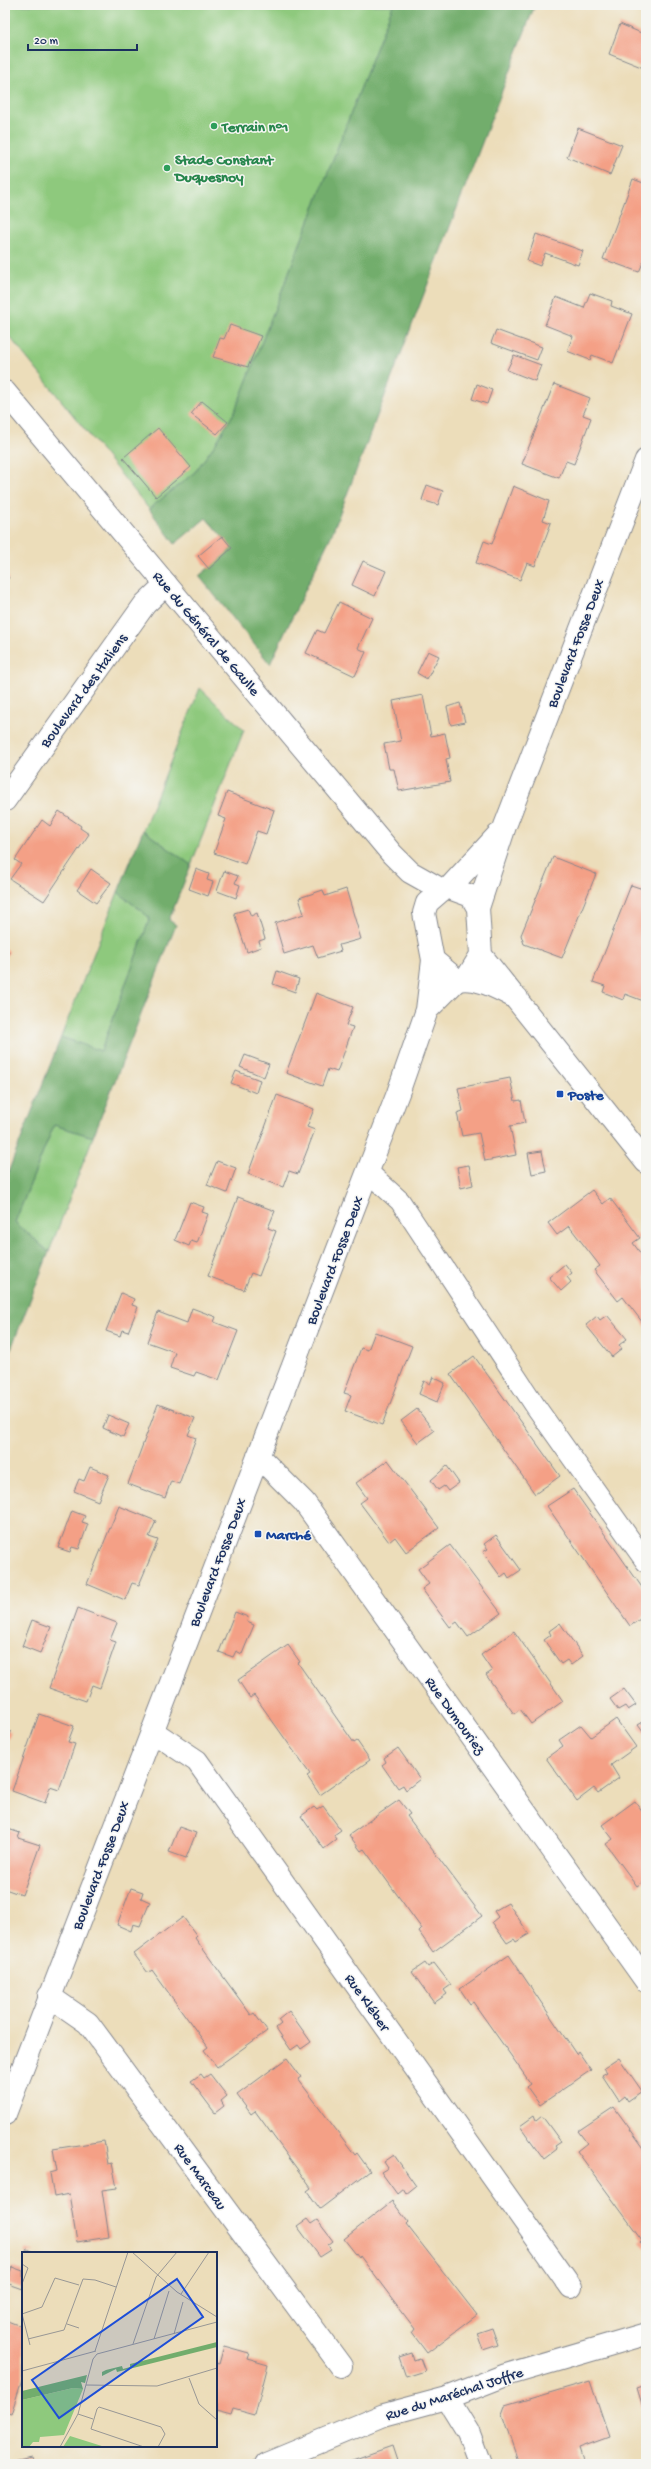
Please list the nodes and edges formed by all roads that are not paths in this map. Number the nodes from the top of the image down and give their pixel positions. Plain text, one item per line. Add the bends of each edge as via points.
1 (5, 392) edge
2 (646, 460) edge
3 (166, 584) junction
4 (5, 800) edge
5 (505, 826) junction
6 (440, 894) junction
7 (478, 908) junction
8 (481, 955) junction
9 (433, 960) junction
10 (462, 979) junction
11 (518, 998) junction
12 (427, 1010) junction
13 (646, 1162) edge
14 (368, 1172) junction
15 (258, 1456) junction
16 (646, 1562) edge
17 (152, 1731) junction
18 (646, 1981) edge
19 (49, 1996) junction
20 (5, 2114) edge
21 (571, 2286) dead end
22 (646, 2334) edge
23 (341, 2366) dead end
24 (447, 2398) junction
25 (266, 2464) edge
26 (480, 2464) edge

1 - 3 street, Rue du Général de Gaulle
2 - 5 street, Boulevard Fosse Deux
3 - 4 street, Boulevard des Italiens via 145,604
3 - 6 street, Rue du Général de Gaulle via 392,854 410,872
5 - 6 street, Boulevard Fosse Deux
5 - 7 street, Boulevard Fosse Deux
6 - 7 street via 457,889 471,896
6 - 9 street via 424,913
7 - 8 street
8 - 10 street
8 - 11 street
9 - 10 street
9 - 12 street, Boulevard Fosse Deux
10 - 11 street via 478,980
10 - 12 street, Boulevard Fosse Deux
11 - 13 street
12 - 14 street, Boulevard Fosse Deux
14 - 15 street, Boulevard Fosse Deux
14 - 16 lane via 400,1201 536,1407
15 - 17 street, Boulevard Fosse Deux
15 - 18 street, Rue Dumouriez via 304,1502
17 - 19 street, Boulevard Fosse Deux
17 - 21 street, Rue Kléber via 197,1761
19 - 20 street, Boulevard Fosse Deux
19 - 23 street, Rue Marceau via 88,2023
22 - 24 street, Rue du Maréchal Joffre via 506,2375
24 - 25 street, Rue du Maréchal Joffre via 384,2415
24 - 26 street via 468,2432

